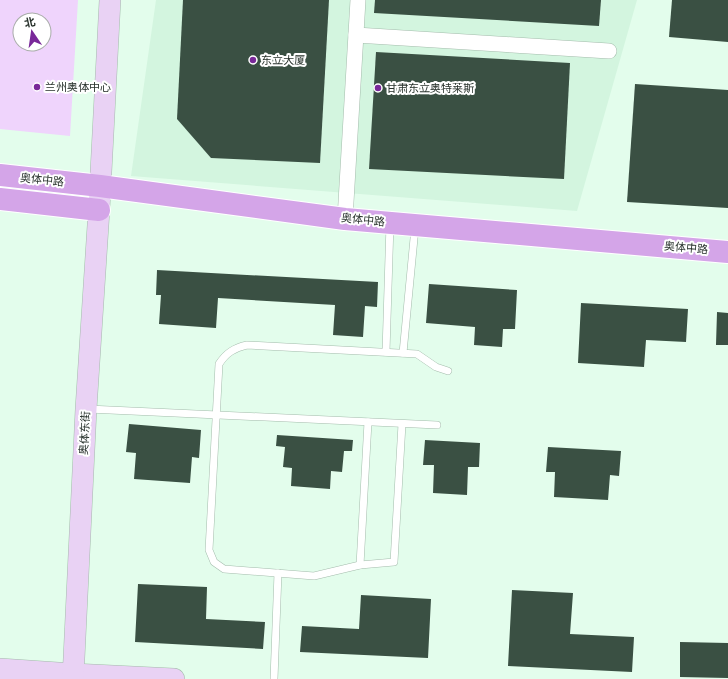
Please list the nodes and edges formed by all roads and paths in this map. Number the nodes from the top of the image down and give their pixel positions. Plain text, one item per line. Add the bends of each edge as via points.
1 (110, 0) edge
2 (358, 0) edge
3 (356, 35) junction
4 (609, 51) dead end
5 (0, 175) edge
6 (100, 186) junction
7 (0, 199) edge
8 (99, 210) junction
9 (345, 218) junction
10 (390, 223) junction
11 (415, 225) junction
12 (728, 252) edge
13 (386, 352) junction
14 (403, 353) junction
15 (448, 371) dead end
16 (86, 409) junction
17 (216, 415) junction
18 (368, 422) junction
19 (402, 424) junction
20 (437, 425) dead end
21 (360, 565) junction
22 (278, 573) junction
23 (0, 669) edge
24 (73, 676) edge
25 (174, 679) edge
26 (274, 679) edge

1 - 6 main road, 奥体东街
2 - 3 street
3 - 4 street
3 - 9 street
5 - 6 main road, 奥体中路
6 - 8 main road, 奥体东街
6 - 9 main road, 奥体中路
7 - 8 main road
8 - 16 main road, 奥体东街
9 - 10 main road, 奥体中路
10 - 11 main road, 奥体中路
10 - 13 lane
11 - 12 main road, 奥体中路
11 - 14 lane
13 - 14 lane
13 - 17 lane via 246,345 238,347 230,351 220,364
14 - 15 lane via 417,354 436,367
16 - 17 lane
16 - 24 main road, 奥体东街
17 - 18 lane
17 - 22 lane via 209,550 211,556 214,562 224,569
18 - 19 lane
18 - 21 lane
19 - 20 lane
19 - 21 lane via 394,562
21 - 22 lane via 314,576
22 - 26 lane
23 - 24 main road
24 - 25 main road

